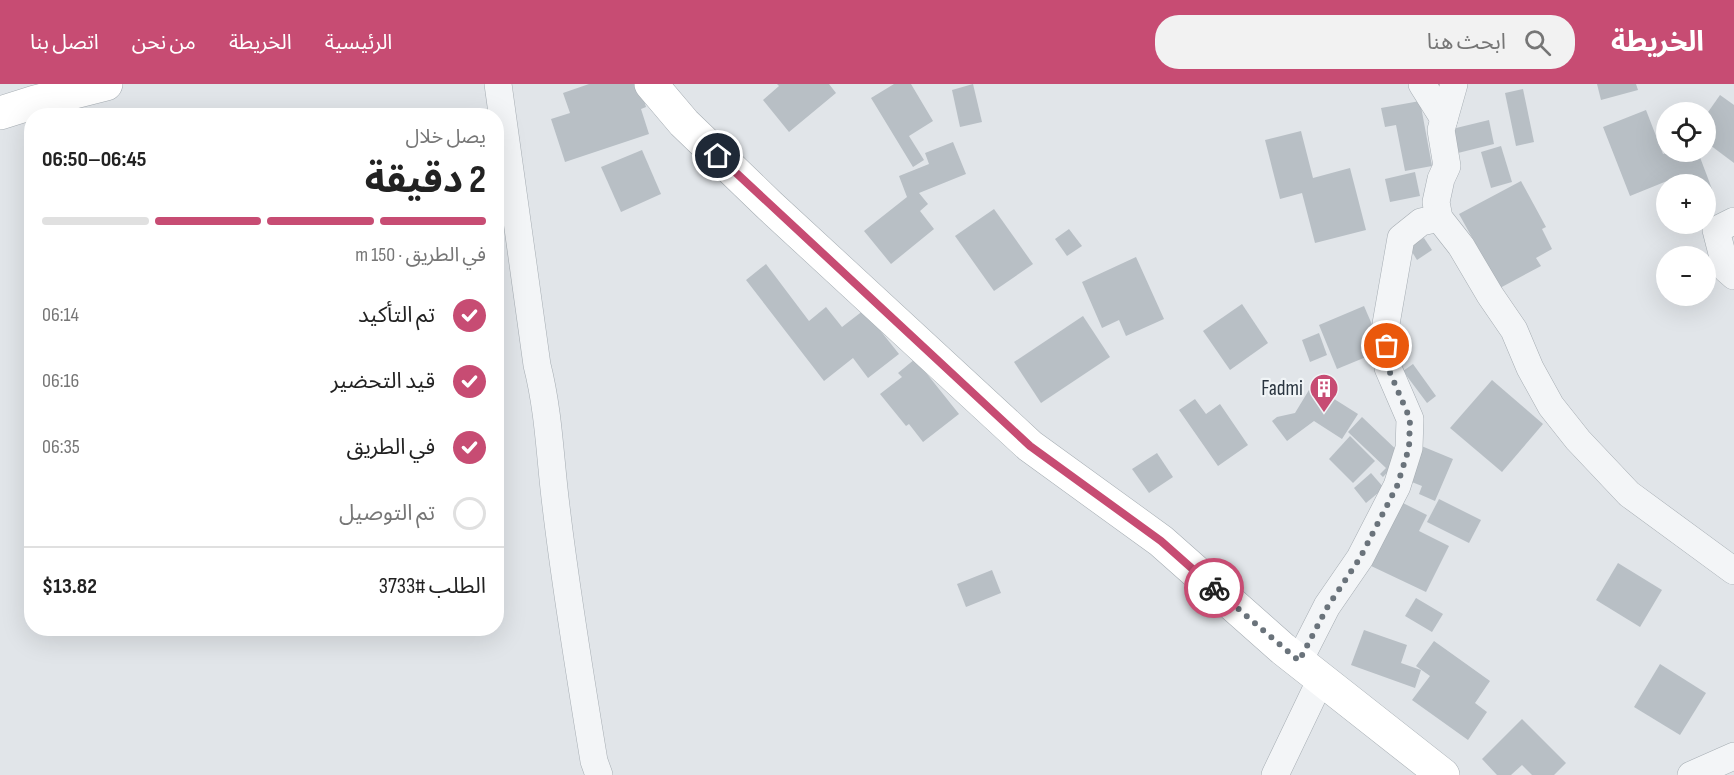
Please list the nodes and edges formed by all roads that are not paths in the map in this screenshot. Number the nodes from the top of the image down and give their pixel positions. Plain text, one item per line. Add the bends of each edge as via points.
1 (106, 84) edge
2 (498, 84) edge
3 (651, 84) edge
4 (1422, 84) edge
5 (1454, 84) edge
6 (501, 108) edge
7 (0, 113) edge
8 (1444, 119) junction
9 (504, 127) edge
10 (1439, 218) junction
11 (1734, 220) edge
12 (1734, 276) edge
13 (1734, 571) edge
14 (1310, 670) junction
15 (1734, 756) edge
16 (599, 775) edge
17 (1275, 775) edge
18 (1443, 775) edge
19 (1691, 775) edge

1 - 7 street
2 - 6 street
3 - 14 street via 684,123 769,205 1030,446 1161,541
4 - 8 street
5 - 8 street
8 - 10 street via 1441,130 1447,166 1436,202
9 - 16 street via 537,365 546,398 556,506 579,671
10 - 13 street via 1514,330 1551,406 1578,440 1629,494
10 - 14 street via 1421,222 1401,238 1386,324 1388,368 1410,419 1409,448 1397,486 1360,558 1328,606
11 - 12 street via 1716,230 1726,269
14 - 17 street
14 - 18 street
15 - 19 street

